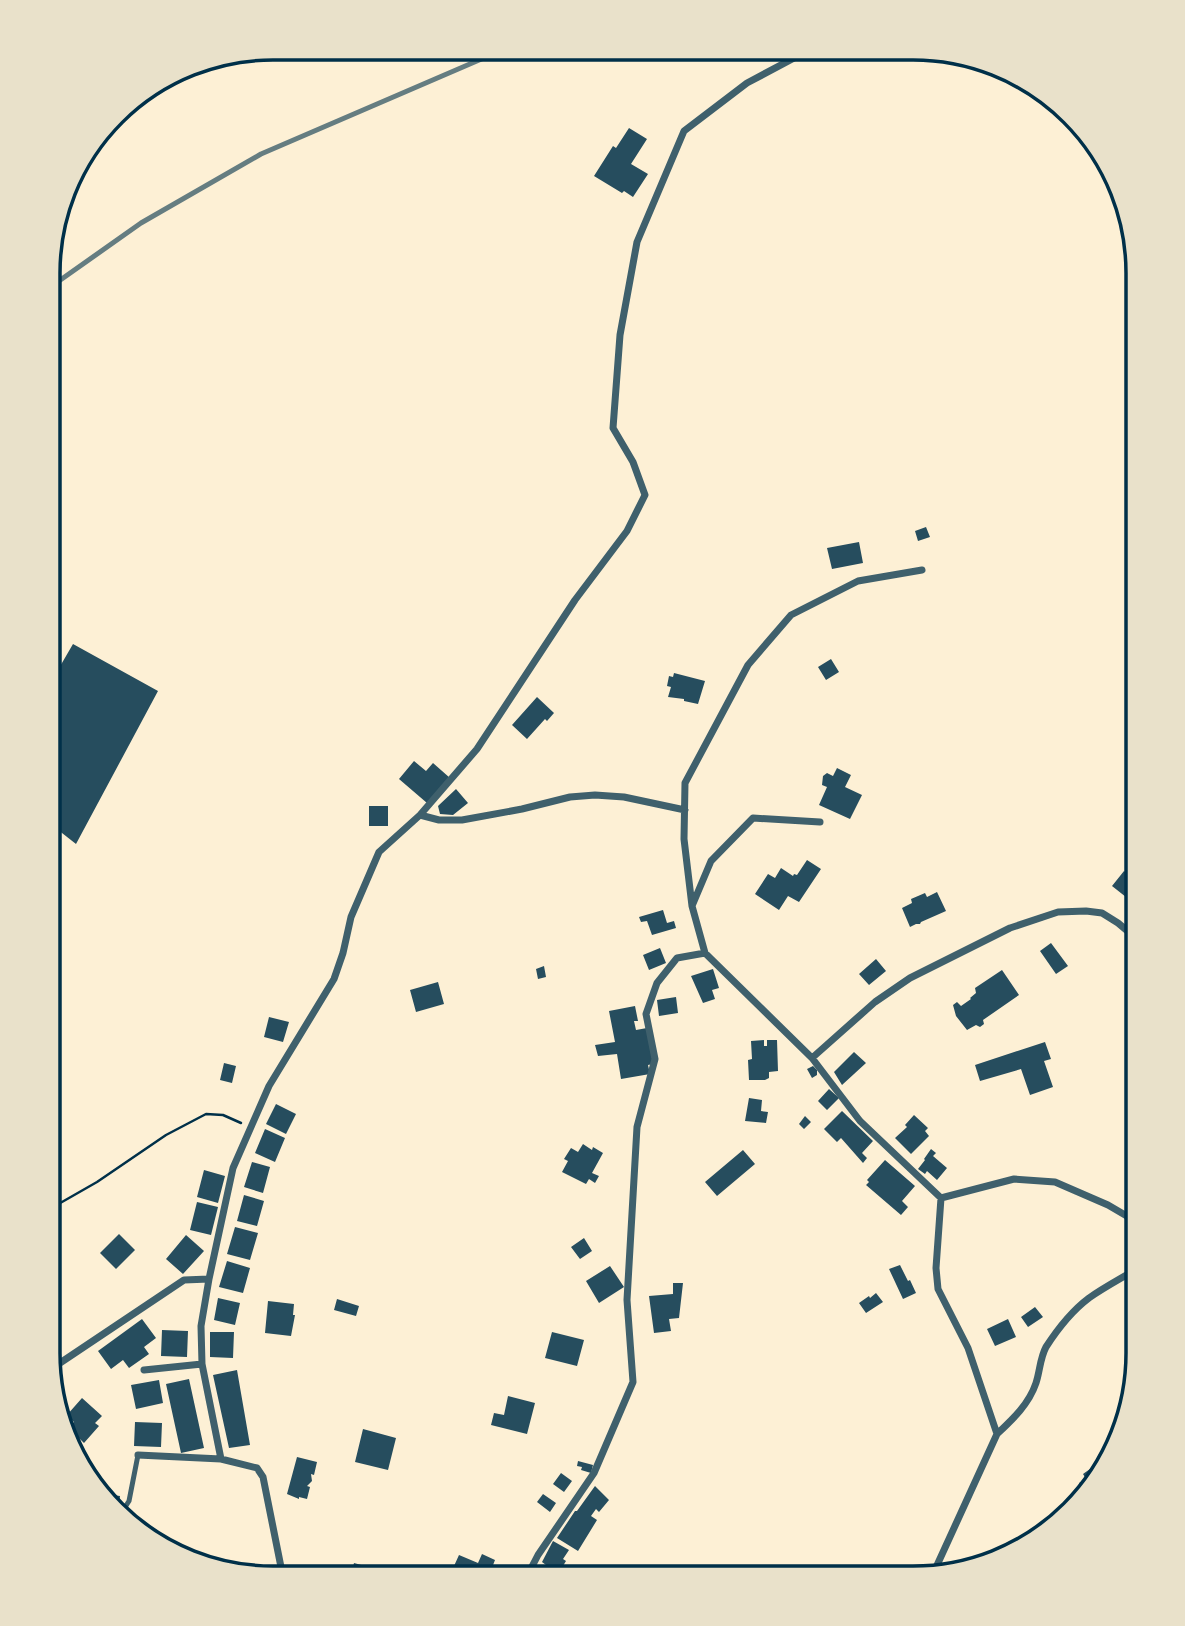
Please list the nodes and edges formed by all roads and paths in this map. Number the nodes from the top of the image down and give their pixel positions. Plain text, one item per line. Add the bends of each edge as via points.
1 (790, 60) edge
2 (922, 570) dead end
3 (685, 810) junction
4 (420, 815) junction
5 (820, 822) dead end
6 (692, 906) junction
7 (1125, 929) edge
8 (705, 953) junction
9 (812, 1058) junction
10 (250, 1128) junction
11 (941, 1198) junction
12 (60, 1203) edge
13 (1125, 1216) edge
14 (1125, 1277) edge
15 (209, 1279) junction
16 (60, 1363) edge
17 (202, 1364) junction
18 (144, 1370) dead end
19 (997, 1434) junction
20 (138, 1455) joint
21 (221, 1459) junction
22 (125, 1507) edge
23 (937, 1564) edge
24 (281, 1566) edge
25 (532, 1566) edge

1 - 4 street via 747,83 684,131 637,242 620,335 613,428 634,462 645,495 627,531 575,600 477,750
2 - 3 street via 858,581 792,615 748,665 685,783
3 - 4 street via 594,795 462,820
3 - 6 street
4 - 10 street via 379,852 351,917 334,979 269,1086
5 - 6 street via 753,818 711,861
6 - 8 street
7 - 9 street via 1102,913 1086,911 1058,912 1010,928 910,978 875,1002
8 - 9 street
8 - 25 street via 677,958 657,984 646,1014 655,1059 637,1127 627,1300 633,1382 594,1472
9 - 11 street via 860,1121
10 - 12 path via 223,1115 206,1114
10 - 15 street via 233,1168
11 - 13 street via 1014,1179 1055,1182
11 - 19 street via 938,1289 968,1348
14 - 19 street via 1087,1299 1070,1317 1046,1347 1029,1399
15 - 16 street via 184,1280
15 - 17 street via 201,1326
17 - 18 street
17 - 21 street
19 - 23 street
20 - 21 street
20 - 22 street
21 - 24 street via 257,1468 263,1477

